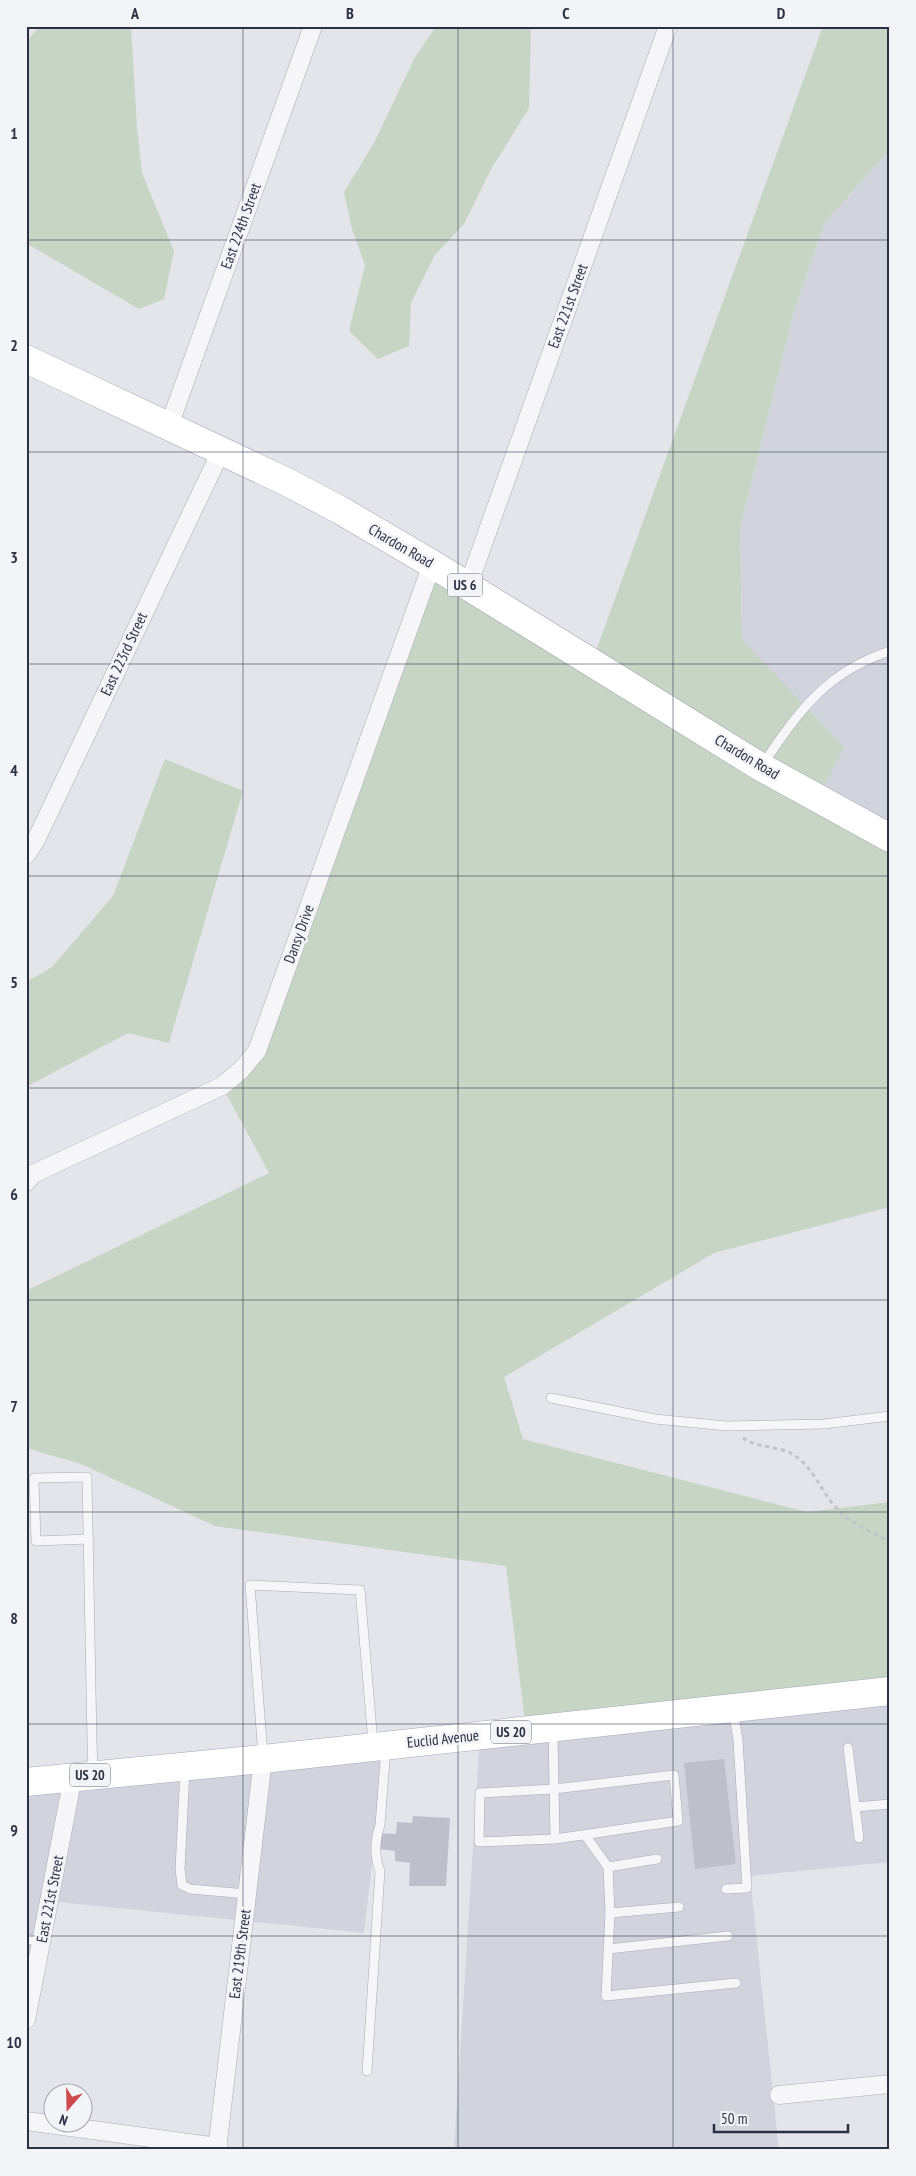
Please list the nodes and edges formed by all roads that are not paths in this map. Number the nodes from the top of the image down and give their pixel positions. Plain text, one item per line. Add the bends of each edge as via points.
1 (313, 26) edge
2 (668, 26) edge
3 (26, 359) edge
4 (169, 426) junction
5 (221, 451) junction
6 (432, 564) junction
7 (468, 586) junction
8 (890, 652) edge
9 (761, 766) junction
10 (890, 838) edge
11 (26, 855) edge
12 (26, 1182) edge
13 (552, 1398) dead end
14 (890, 1416) edge
15 (88, 1538) junction
16 (890, 1691) edge
17 (733, 1708) junction
18 (553, 1727) junction
19 (380, 1746) junction
20 (848, 1748) dead end
21 (263, 1759) junction
22 (185, 1766) junction
23 (83, 1776) junction
24 (26, 1782) edge
25 (554, 1789) junction
26 (890, 1804) edge
27 (855, 1807) junction
28 (585, 1834) junction
29 (859, 1838) dead end
30 (555, 1839) junction
31 (657, 1859) dead end
32 (608, 1867) junction
33 (726, 1889) dead end
34 (247, 1894) junction
35 (679, 1907) dead end
36 (610, 1913) junction
37 (728, 1936) dead end
38 (34, 1940) edge
39 (608, 1949) junction
40 (736, 1982) dead end
41 (26, 2020) edge
42 (367, 2071) dead end
43 (890, 2084) edge
44 (779, 2095) dead end
45 (26, 2121) edge
46 (217, 2148) edge

1 - 4 street, East 224th Street
2 - 7 street, East 221st Street
3 - 4 main road, Chardon Road / US 6
4 - 5 main road, Chardon Road / US 6
5 - 6 main road, Chardon Road / US 6 via 340,510
5 - 11 street, East 223rd Street
6 - 7 main road, Chardon Road / US 6
6 - 12 street, Dansy Drive via 258,1051 222,1086 33,1174
7 - 9 main road, Chardon Road / US 6
8 - 9 lane via 852,667 825,686 796,715
9 - 10 main road, Chardon Road / US 6
13 - 14 lane via 654,1419 727,1426 824,1424
15 - 15 lane via 87,1477 34,1478 36,1541
15 - 23 lane
16 - 17 main road, Euclid Avenue / US 20
17 - 18 main road, Euclid Avenue / US 20
17 - 33 lane via 738,1740 747,1888
18 - 19 main road, Euclid Avenue / US 20
18 - 25 lane
19 - 21 main road, Euclid Avenue / US 20
19 - 21 lane via 360,1590 250,1585
19 - 42 lane via 380,1826 376,1861 380,1870
20 - 27 lane
21 - 22 main road, Euclid Avenue / US 20
21 - 34 street, East 219th Street
22 - 23 main road, Euclid Avenue / US 20
22 - 34 lane via 182,1885 190,1889
23 - 24 main road, Euclid Avenue / US 20
23 - 38 street, East 221st Street
25 - 28 lane via 674,1776 678,1821
25 - 30 lane
25 - 30 lane via 480,1793 479,1842
26 - 27 lane
27 - 29 lane
28 - 30 lane
28 - 32 lane
31 - 32 lane
32 - 36 lane
34 - 46 street, East 219th Street
35 - 36 lane
36 - 39 lane
37 - 39 lane
38 - 41 street, East 221st Street
39 - 40 lane via 606,1996
43 - 44 street
45 - 46 street

